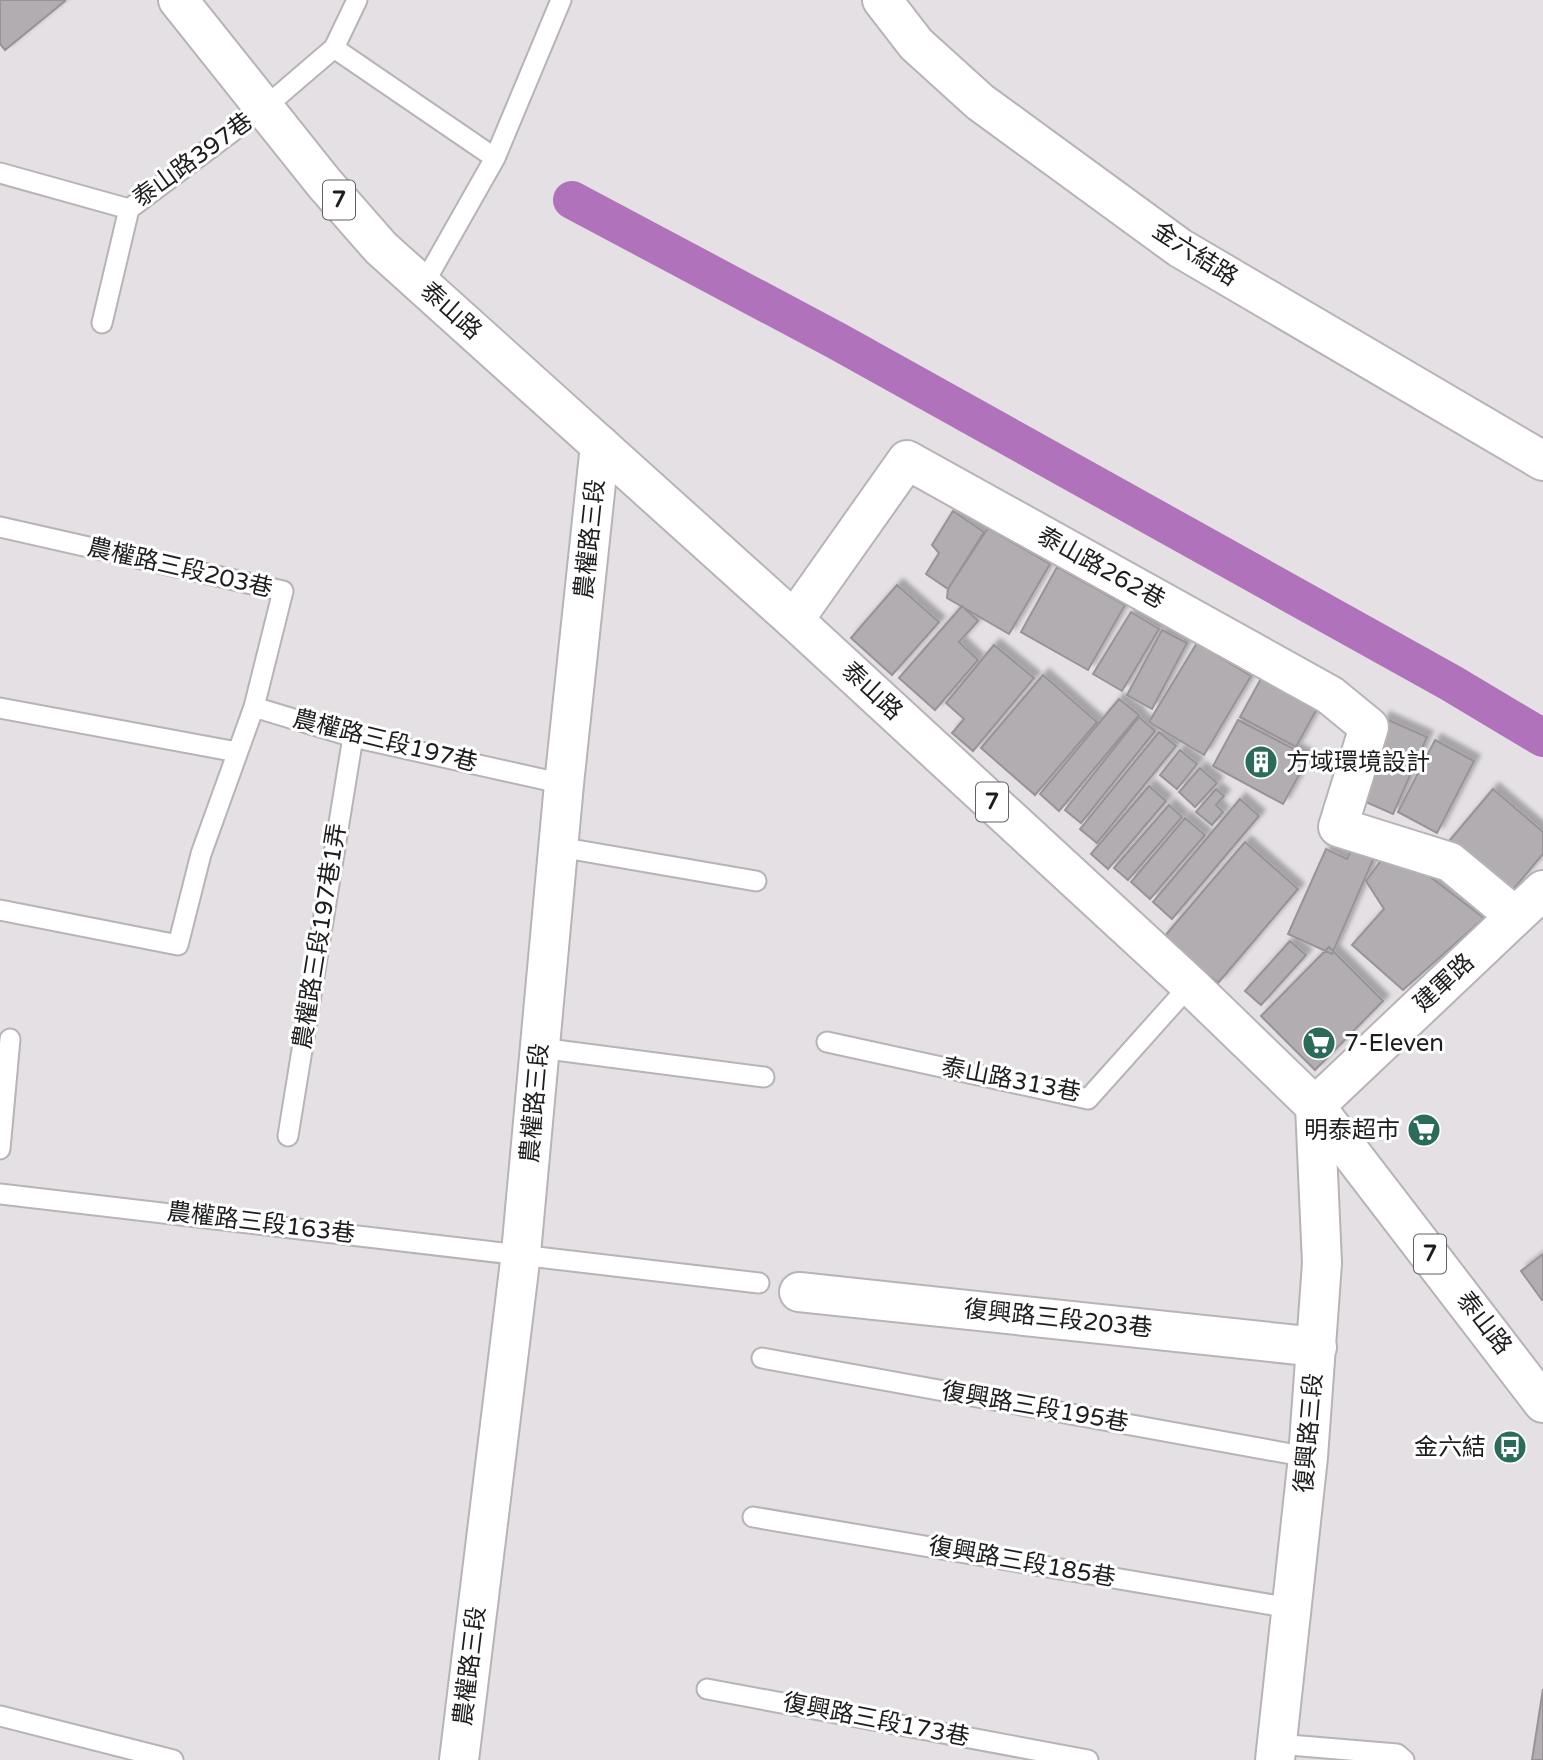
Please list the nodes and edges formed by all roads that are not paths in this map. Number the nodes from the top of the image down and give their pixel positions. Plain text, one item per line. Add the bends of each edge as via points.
1 (178, 0) edge
2 (357, 0) edge
3 (561, 0) edge
4 (882, 0) edge
5 (334, 48) junction
6 (264, 107) junction
7 (495, 158) junction
8 (0, 173) edge
9 (129, 209) junction
10 (423, 285) junction
11 (102, 323) dead end
12 (600, 445) junction
13 (1543, 461) edge
14 (0, 527) edge
15 (794, 620) junction
16 (254, 707) junction
17 (0, 708) edge
18 (353, 737) junction
19 (237, 752) junction
20 (564, 784) junction
21 (559, 847) junction
22 (756, 881) dead end
23 (1543, 890) edge
24 (0, 910) edge
25 (1515, 916) junction
26 (1191, 985) junction
27 (10, 1039) dead end
28 (827, 1042) dead end
29 (540, 1048) junction
30 (764, 1077) dead end
31 (1315, 1106) junction
32 (288, 1136) dead end
33 (0, 1149) edge
34 (0, 1194) edge
35 (521, 1253) junction
36 (759, 1283) dead end
37 (799, 1292) dead end
38 (1317, 1347) junction
39 (762, 1358) dead end
40 (1543, 1403) edge
41 (1308, 1457) junction
42 (753, 1517) dead end
43 (1291, 1608) junction
44 (707, 1689) dead end
45 (0, 1716) edge
46 (1276, 1752) edge
47 (173, 1760) edge
48 (458, 1760) edge
49 (1088, 1760) edge
50 (1404, 1760) edge

1 - 6 street, 泰山路 / 7
2 - 5 lane
3 - 7 lane
4 - 13 street, 金六結路 via 916,44 981,102 1180,248
5 - 6 lane, 泰山路397巷
5 - 7 lane
6 - 9 lane, 泰山路397巷
6 - 10 street, 泰山路 / 7 via 381,248
7 - 10 lane
8 - 9 lane, 泰山路397巷
9 - 11 lane
10 - 12 street, 泰山路 / 7
12 - 15 street, 泰山路 / 7
12 - 20 street, 農權路三段
14 - 16 lane, 農權路三段203巷 via 284,591
15 - 25 street, 泰山路262巷 via 907,460 1330,695 1369,727 1338,827 1450,862
15 - 26 street, 泰山路 / 7
16 - 18 lane, 農權路三段197巷
16 - 19 lane
17 - 19 lane
18 - 20 lane, 農權路三段197巷
18 - 32 lane, 農權路三段197巷1弄
19 - 24 lane via 201,855 178,945
20 - 21 street, 農權路三段
21 - 22 lane
21 - 29 street, 農權路三段
23 - 25 street, 建軍路
25 - 31 street, 建軍路
26 - 28 lane, 泰山路313巷 via 1088,1098
26 - 31 street, 泰山路 / 7
27 - 33 lane
29 - 30 lane
29 - 35 street, 農權路三段
31 - 38 street, 復興路三段 via 1322,1263
31 - 40 street, 泰山路 / 7
34 - 35 lane, 農權路三段163巷
35 - 36 lane, 農權路三段163巷
35 - 48 street, 農權路三段
37 - 38 street, 復興路三段203巷
38 - 41 street, 復興路三段
39 - 41 lane, 復興路三段195巷
41 - 43 street, 復興路三段
42 - 43 lane, 復興路三段185巷
43 - 46 street, 復興路三段
44 - 49 lane, 復興路三段173巷
45 - 47 lane
46 - 50 lane via 1397,1754

